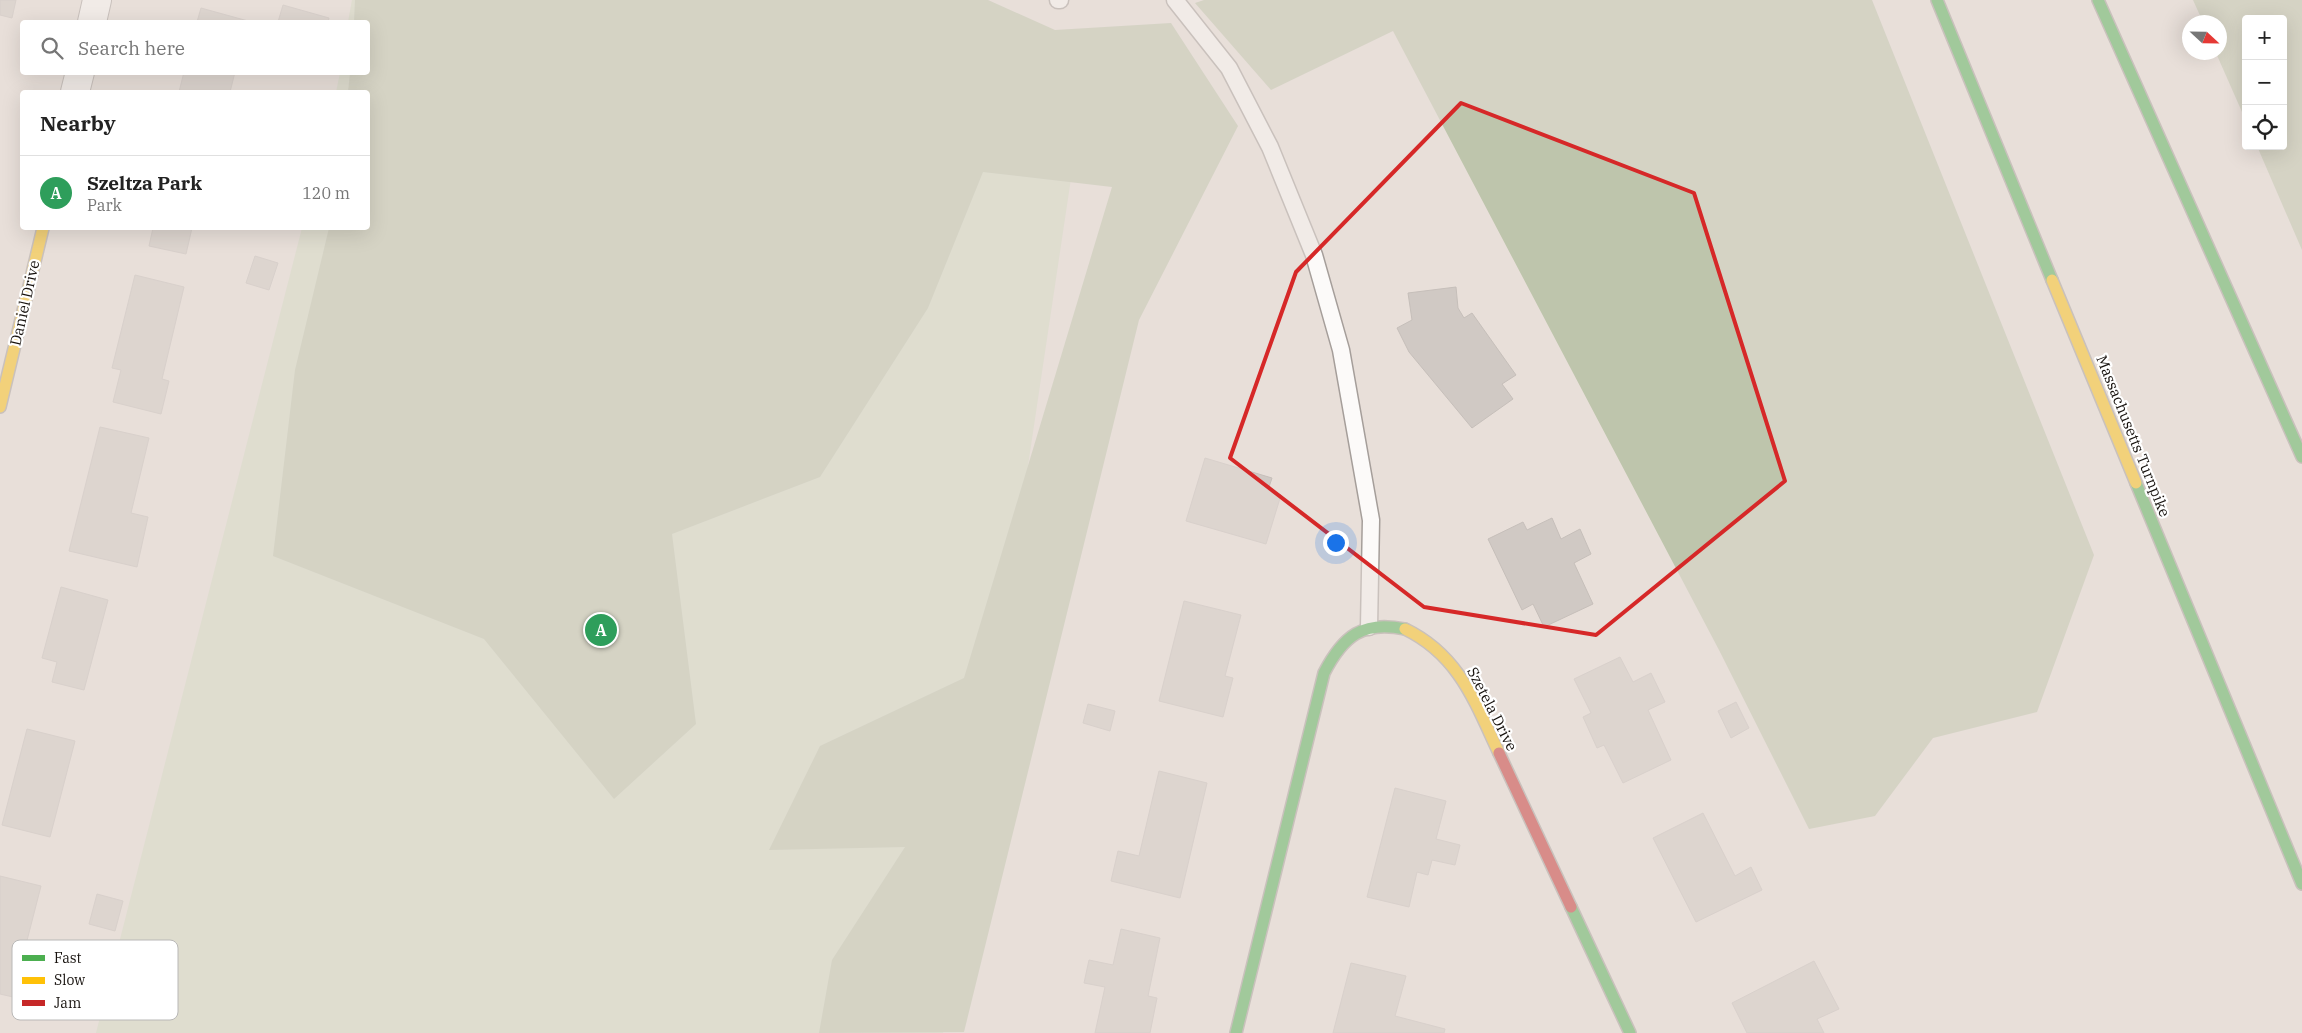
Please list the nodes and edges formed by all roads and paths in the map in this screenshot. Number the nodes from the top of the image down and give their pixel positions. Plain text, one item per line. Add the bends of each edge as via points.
1 (97, 0) edge
2 (1175, 0) edge
3 (1937, 0) edge
4 (2098, 0) edge
5 (92, 20) edge
6 (79, 75) edge
7 (76, 90) edge
8 (43, 230) edge
9 (0, 407) edge
10 (2302, 457) edge
11 (1370, 627) junction
12 (2302, 884) edge
13 (1236, 1033) edge
14 (1630, 1033) edge

1 - 5 street
2 - 11 lane via 1229,68 1270,147 1314,255 1341,350 1371,520
3 - 12 main road, Massachusetts Turnpike
4 - 10 main road
6 - 7 street
8 - 9 main road, Daniel Drive
11 - 13 main road, Szetela Drive via 1338,647 1324,673
11 - 14 main road, Szetela Drive via 1394,625 1439,650 1472,696

